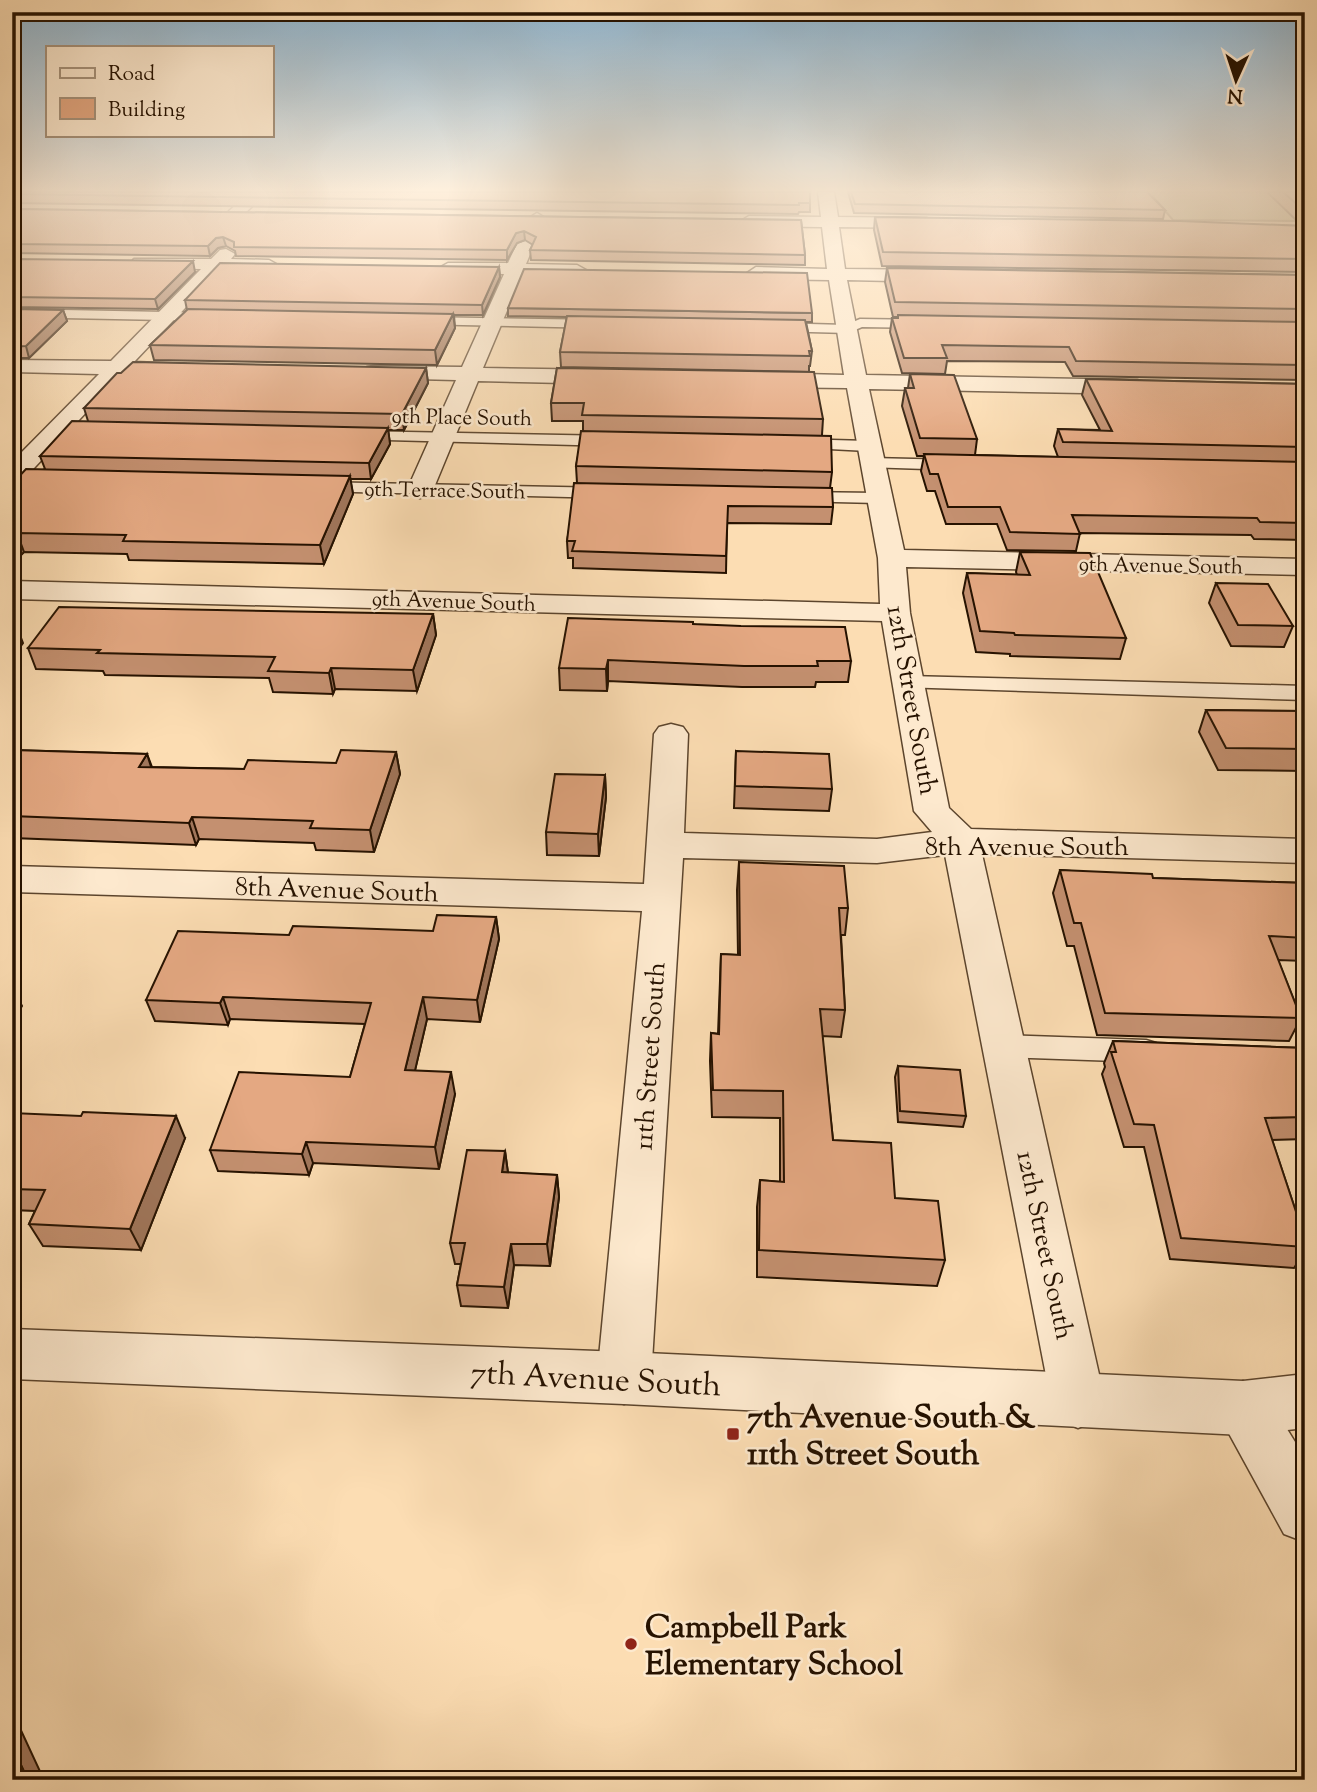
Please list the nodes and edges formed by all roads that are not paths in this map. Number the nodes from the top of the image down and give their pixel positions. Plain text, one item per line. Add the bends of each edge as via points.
1 (205, 276) edge
2 (515, 276) edge
3 (837, 276) edge
4 (938, 276) edge
5 (961, 276) edge
6 (12, 313) edge
7 (166, 316) junction
8 (238, 317) edge
9 (403, 320) edge
10 (494, 322) junction
11 (617, 324) edge
12 (945, 324) edge
13 (752, 327) edge
14 (848, 329) junction
15 (12, 366) edge
16 (114, 368) junction
17 (202, 369) edge
18 (351, 372) edge
19 (471, 374) junction
20 (624, 377) edge
21 (746, 380) edge
22 (858, 383) junction
23 (1152, 387) edge
24 (333, 436) edge
25 (442, 438) junction
26 (629, 441) edge
27 (779, 444) edge
28 (869, 454) junction
29 (974, 465) edge
30 (17, 476) edge
31 (306, 486) edge
32 (420, 489) junction
33 (621, 493) edge
34 (784, 496) edge
35 (878, 498) junction
36 (892, 558) junction
37 (1305, 567) edge
38 (12, 590) edge
39 (895, 613) junction
40 (908, 682) junction
41 (1305, 693) edge
42 (671, 734) dead end
43 (961, 841) junction
44 (665, 845) junction
45 (1305, 851) edge
46 (12, 879) edge
47 (662, 898) junction
48 (1004, 1046) junction
49 (1168, 1052) edge
50 (12, 1354) edge
51 (624, 1378) junction
52 (1078, 1401) junction
53 (1305, 1401) edge
54 (1243, 1408) junction
55 (1305, 1513) edge

1 - 7 street
2 - 10 street
3 - 14 street, 12th Street South
4 - 5 street
6 - 7 lane
7 - 8 lane
7 - 16 street
9 - 10 lane
10 - 11 lane
10 - 19 street
12 - 14 lane via 860,323
13 - 14 lane
14 - 22 street, 12th Street South
15 - 16 street
16 - 17 street
16 - 30 street via 66,431
18 - 19 street
19 - 20 street
19 - 25 street
21 - 22 street
22 - 23 street
22 - 28 street, 12th Street South
24 - 25 lane, 9th Place South
25 - 26 lane, 9th Place South
25 - 32 street
27 - 28 lane
28 - 29 lane
28 - 35 street, 12th Street South
31 - 32 lane, 9th Terrace South
32 - 33 lane, 9th Terrace South
34 - 35 lane
35 - 36 street, 12th Street South
36 - 37 street, 9th Avenue South
36 - 39 street, 12th Street South
38 - 39 street, 9th Avenue South
39 - 40 street, 12th Street South
40 - 41 lane
40 - 43 street, 12th Street South via 932,811
42 - 44 street, 11th Street South
43 - 44 street, 8th Avenue South via 877,851
43 - 45 street, 8th Avenue South
43 - 48 street, 12th Street South
44 - 47 street, 11th Street South
46 - 47 street, 8th Avenue South
47 - 51 street, 11th Street South
48 - 49 lane
48 - 52 street, 12th Street South
50 - 51 street, 7th Avenue South
51 - 52 street, 7th Avenue South
52 - 54 street, 7th Avenue South
53 - 54 street, 7th Avenue South
54 - 55 street

